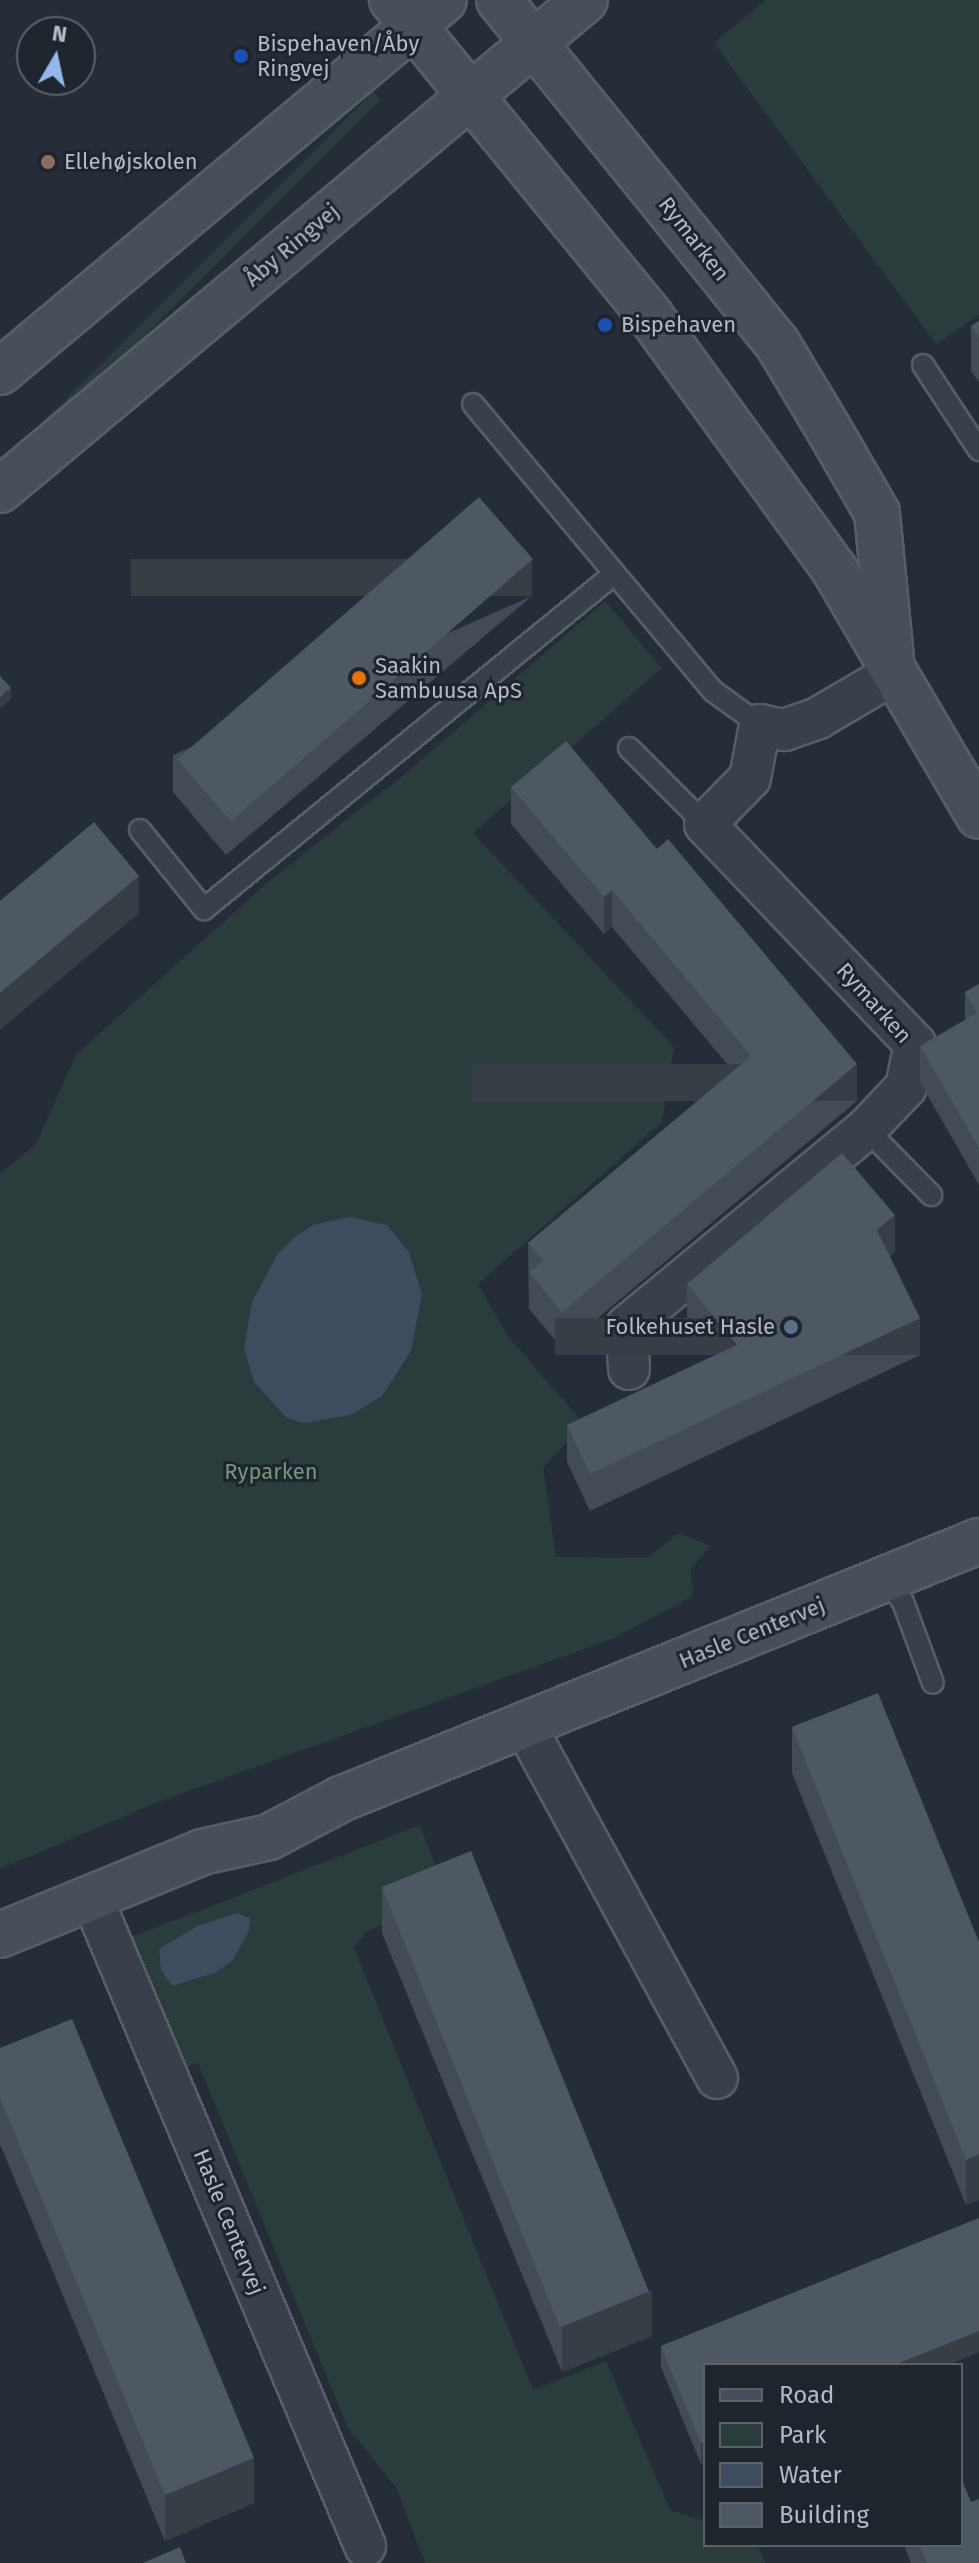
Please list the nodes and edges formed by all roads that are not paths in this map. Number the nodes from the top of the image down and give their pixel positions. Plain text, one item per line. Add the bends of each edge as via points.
1 (499, 0) edge
2 (585, 0) edge
3 (416, 8) edge
4 (534, 42) junction
5 (471, 95) junction
6 (923, 365) dead end
7 (0, 372) edge
8 (473, 404) dead end
9 (979, 450) edge
10 (0, 490) edge
11 (613, 575) junction
12 (893, 674) junction
13 (760, 725) junction
14 (629, 748) dead end
15 (979, 816) edge
16 (705, 824) junction
17 (140, 830) dead end
18 (866, 1129) junction
19 (931, 1195) dead end
20 (629, 1369) dead end
21 (979, 1541) edge
22 (887, 1579) junction
23 (933, 1683) dead end
24 (524, 1724) junction
25 (92, 1898) junction
26 (0, 1935) edge
27 (717, 2078) dead end
28 (365, 2546) dead end

1 - 4 street, Rymarken
2 - 4 street, Åby Ringvej
3 - 5 street, Rymarken
3 - 7 street
4 - 5 street, Åby Ringvej
4 - 12 street, Rymarken via 777,343 877,513
5 - 10 street, Åby Ringvej
5 - 12 street, Rymarken via 661,329 834,569
6 - 9 lane
8 - 11 lane
11 - 13 lane via 713,691
11 - 17 lane via 204,909
12 - 13 street via 818,718 784,730
12 - 15 street, Rymarken
13 - 16 street via 750,778
14 - 16 lane
16 - 18 street, Rymarken via 915,1044 906,1087
18 - 19 lane
18 - 20 street, Rymarken via 627,1326
21 - 22 street, Hasle Centervej
22 - 23 lane via 903,1602
22 - 24 street, Hasle Centervej
24 - 25 street, Hasle Centervej via 341,1799 269,1837 202,1852
24 - 27 street
25 - 26 street, Hasle Centervej
25 - 28 street, Hasle Centervej

